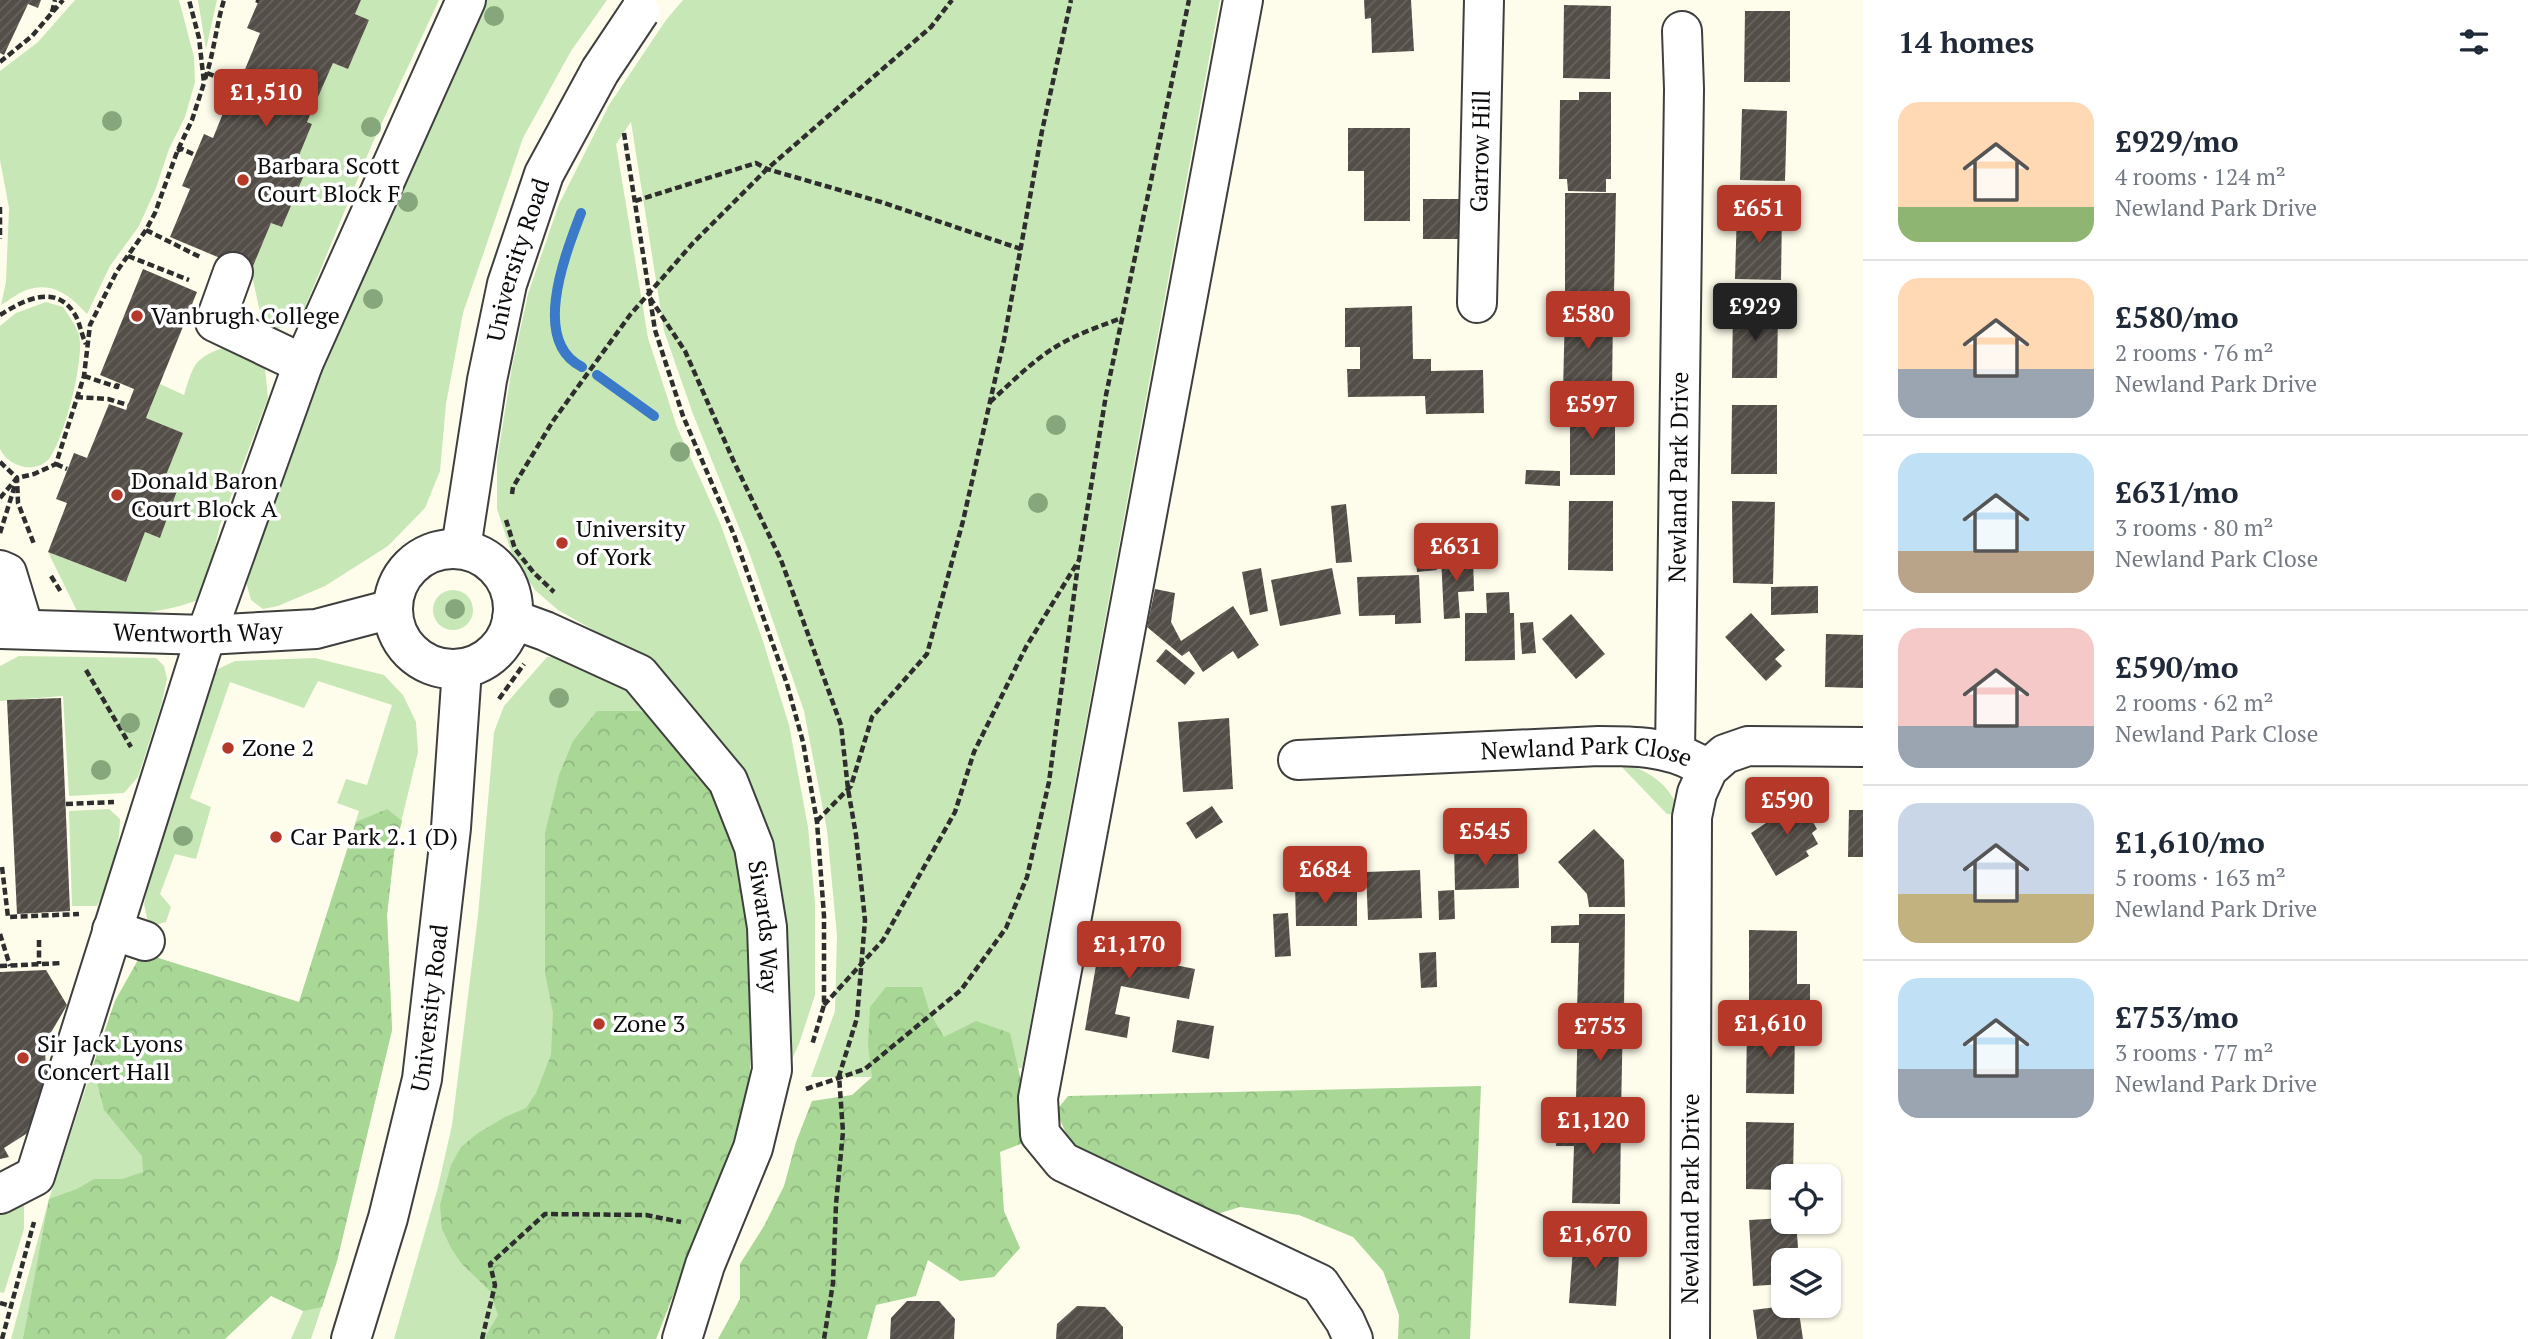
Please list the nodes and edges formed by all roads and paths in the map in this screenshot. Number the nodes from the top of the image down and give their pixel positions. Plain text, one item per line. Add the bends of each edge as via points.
1 (55, 0) edge
2 (63, 0) edge
3 (189, 0) edge
4 (224, 0) edge
5 (466, 0) edge
6 (952, 0) edge
7 (1071, 0) edge
8 (1189, 0) edge
9 (1242, 0) edge
10 (1484, 0) edge
11 (645, 6) edge
12 (52, 13) junction
13 (1682, 31) dead end
14 (0, 62) edge
15 (207, 73) junction
16 (204, 83) junction
17 (282, 104) dead end
18 (624, 133) dead end
19 (177, 150) junction
20 (195, 155) dead end
21 (767, 169) junction
22 (635, 201) junction
23 (0, 207) edge
24 (146, 230) junction
25 (0, 234) edge
26 (0, 239) edge
27 (1021, 249) junction
28 (128, 256) junction
29 (229, 283) junction
30 (648, 294) junction
31 (1477, 303) dead end
32 (0, 315) edge
33 (1123, 317) junction
34 (87, 345) junction
35 (303, 364) junction
36 (84, 376) junction
37 (118, 383) dead end
38 (76, 397) junction
39 (990, 402) junction
40 (128, 405) dead end
41 (0, 462) edge
42 (56, 464) junction
43 (67, 469) dead end
44 (17, 478) junction
45 (0, 498) edge
46 (0, 533) edge
47 (461, 548) junction
48 (1079, 561) junction
49 (0, 570) edge
50 (392, 609) junction
51 (512, 619) junction
52 (12, 629) edge
53 (206, 635) junction
54 (462, 669) junction
55 (1863, 747) edge
56 (1298, 760) dead end
57 (1691, 761) junction
58 (848, 789) junction
59 (817, 822) junction
60 (2, 867) dead end
61 (75, 914) dead end
62 (0, 934) edge
63 (39, 940) dead end
64 (119, 943) junction
65 (863, 963) junction
66 (39, 964) junction
67 (10, 965) junction
68 (0, 966) edge
69 (839, 1076) junction
70 (797, 1092) dead end
71 (35, 1176) junction
72 (0, 1194) edge
73 (720, 1229) junction
74 (0, 1303) edge
75 (11, 1306) junction
76 (2, 1339) edge
77 (351, 1339) edge
78 (482, 1339) edge
79 (682, 1339) edge
80 (824, 1339) edge
81 (1353, 1339) edge
82 (1690, 1339) edge

1 - 12 path
2 - 12 path
3 - 16 path via 200,38
4 - 15 path
5 - 35 street
6 - 21 path via 931,27
7 - 27 path
8 - 33 path
9 - 81 street via 1038,1098 1040,1134 1063,1162 1320,1284
10 - 31 street, Garrow Hill
11 - 47 street, University Road, bridge via 600,71 544,174 507,284
12 - 14 path via 33,36
13 - 57 street, Newland Park Drive
15 - 16 path
15 - 17 path
16 - 19 path
18 - 22 path
19 - 20 path
19 - 24 path
21 - 22 path via 756,163
21 - 27 path
21 - 30 path
22 - 30 path
23 - 25 path
24 - 28 path
24 - 29 path
25 - 26 path
27 - 39 path
28 - 29 path
28 - 34 path via 90,325
29 - 35 street via 215,323
30 - 58 path via 685,351 780,560 841,725
30 - 59 path via 682,416 734,535 787,684
32 - 34 path via 32,297 49,296 75,313
33 - 39 path via 1056,347
33 - 48 path
34 - 36 path
35 - 53 street
36 - 37 path via 117,387
36 - 38 path
38 - 40 path
38 - 42 path
39 - 58 path via 927,654 872,717
41 - 44 path
42 - 43 path
42 - 44 path
44 - 45 path
44 - 46 path
47 - 50 street via 428,553 410,565 395,588
47 - 51 street via 481,555 504,575 512,596
48 - 65 path via 1026,647 974,752 955,812 883,940
48 - 69 path via 1049,782 1027,877 1006,928 961,990 865,1069
49 - 52 street via 6,573
50 - 53 street, Wentworth Way via 316,629
50 - 54 street via 407,650 438,668
51 - 54 street via 506,639 492,655
51 - 73 street, Siwards Way via 639,674 728,780 754,847 767,927 772,1070 753,1147
52 - 53 street, Wentworth Way
53 - 64 street
54 - 77 street, University Road via 451,828 422,1079 388,1218
55 - 57 street, Newland Park Close via 1748,746
56 - 57 street, Newland Park Close via 1599,746 1649,747
57 - 82 street, Newland Park Drive via 1697,793 1692,817
58 - 59 path
58 - 65 path via 865,920
59 - 65 path via 824,1005
60 - 61 path via 8,917
62 - 67 path
63 - 66 path
64 - 66 path
64 - 71 street
65 - 69 path via 857,1018
66 - 67 path
67 - 68 path
69 - 70 path
69 - 80 path via 843,1132 833,1283
71 - 72 street
71 - 75 path via 39,1202
73 - 78 path via 646,1215 545,1214 490,1264 495,1285
73 - 79 street, Siwards Way
74 - 75 path
75 - 76 path

